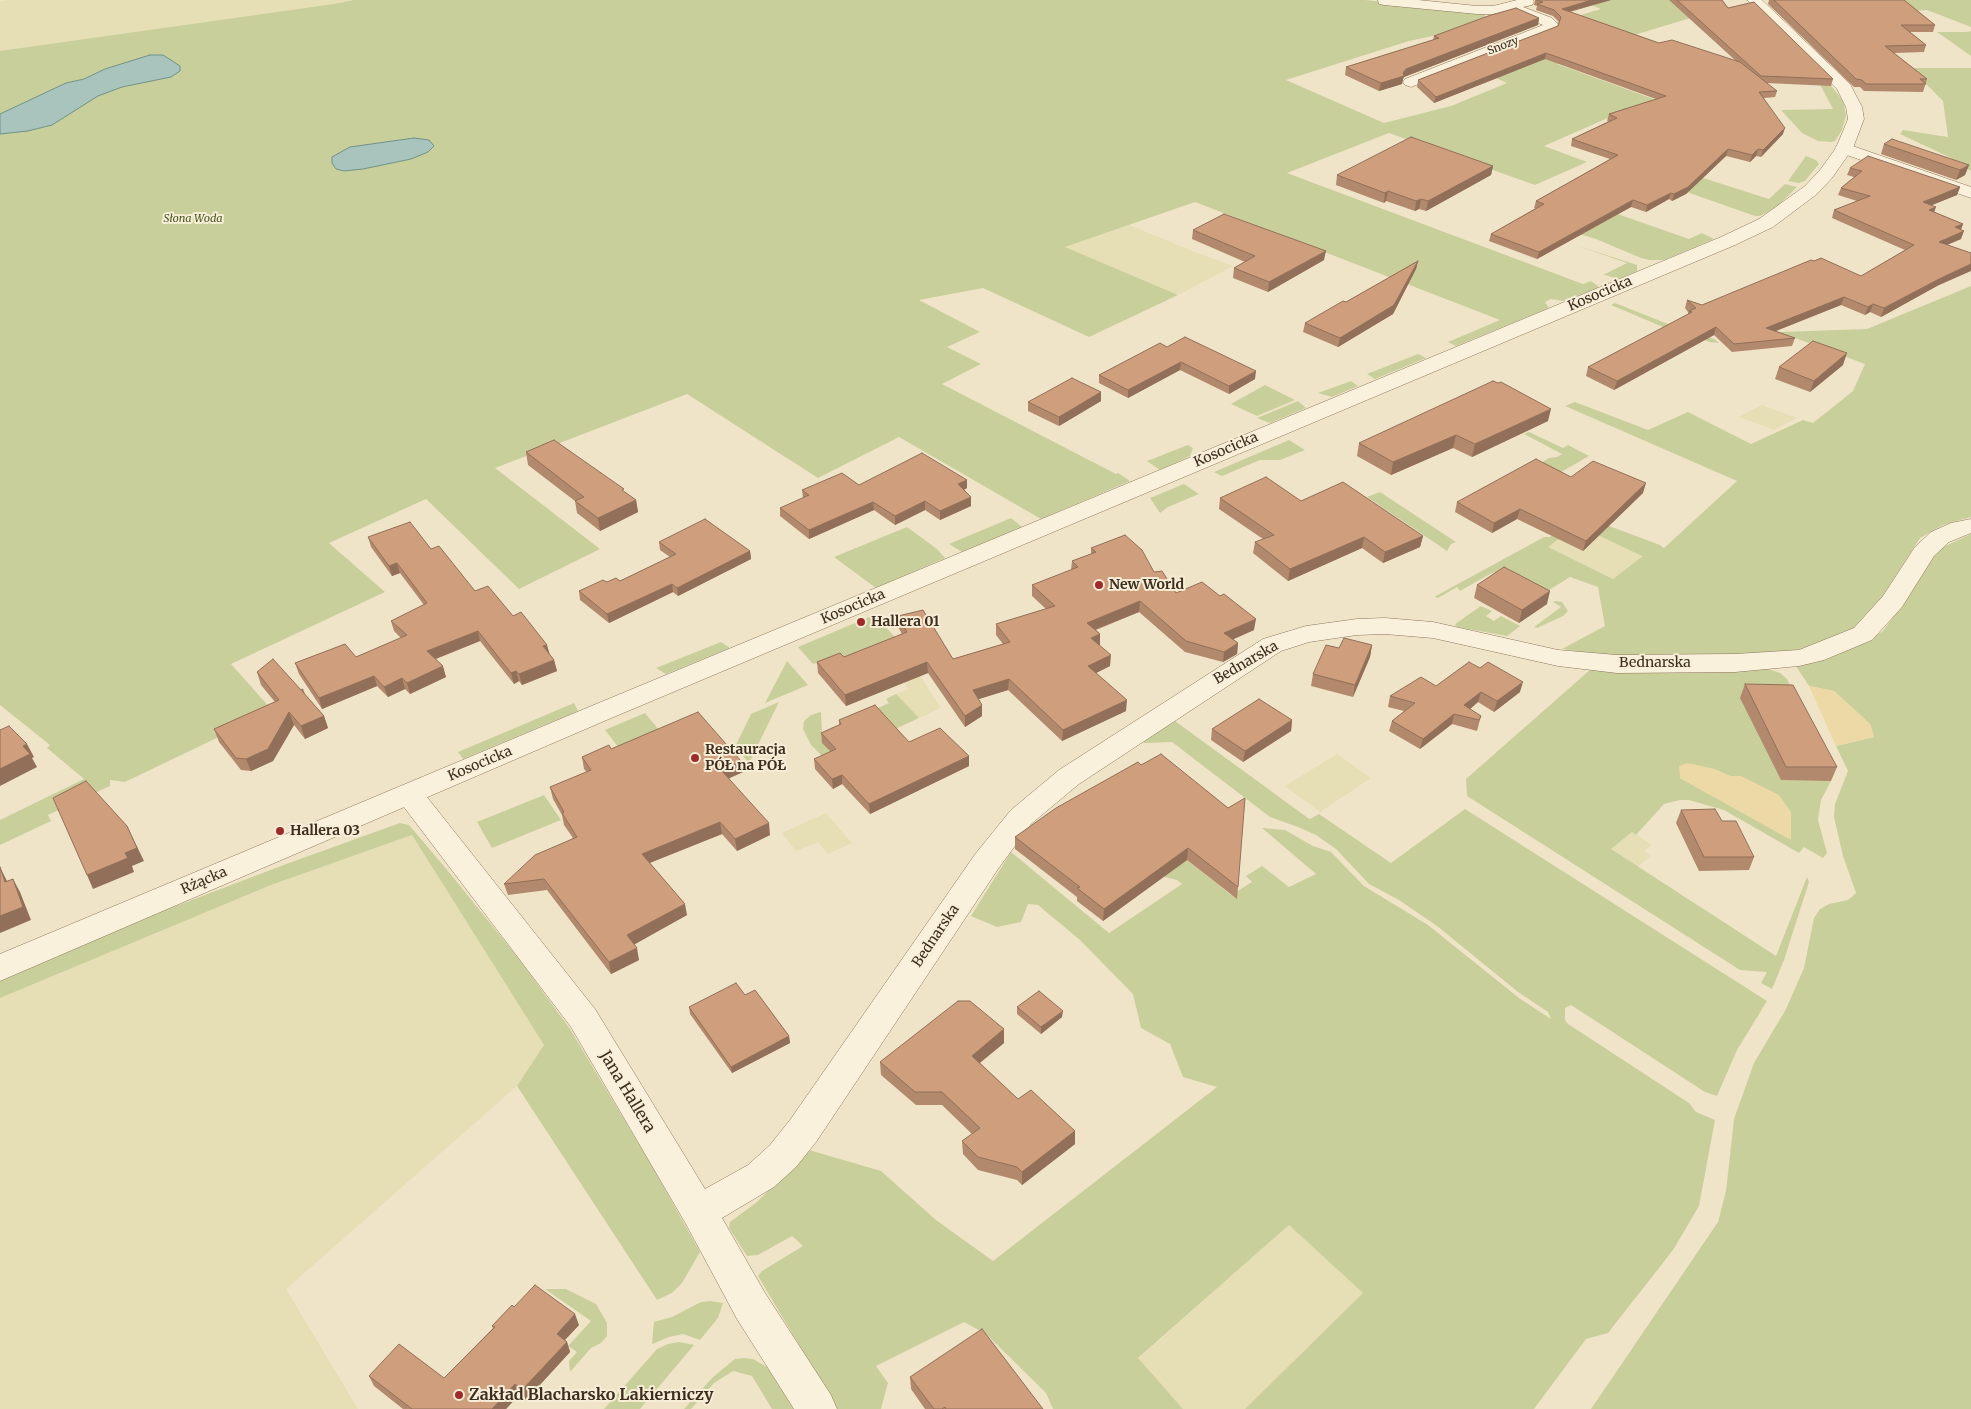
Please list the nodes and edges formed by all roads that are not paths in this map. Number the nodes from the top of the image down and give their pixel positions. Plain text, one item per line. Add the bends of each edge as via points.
1 (1536, 0) edge
2 (1754, 0) edge
3 (1384, 1) dead end
4 (1509, 7) junction
5 (1410, 82) dead end
6 (1844, 148) junction
7 (1971, 193) edge
8 (1971, 526) edge
9 (409, 794) junction
10 (0, 968) edge
11 (699, 1212) junction
12 (817, 1409) edge

1 - 4 street
2 - 6 street, Kosocicka via 1849,94 1856,119
3 - 4 street via 1476,10
4 - 5 street, Snozy via 1547,21 1550,28
6 - 7 street
6 - 9 street, Kosocicka via 1811,190 1789,208 1728,241
8 - 11 street, Bednarska via 1940,537 1924,552 1893,601 1863,634 1799,658 1617,664 1558,658 1433,630 1385,626 1306,634 1272,645 1069,777 1021,817 987,860 784,1156 761,1176
9 - 10 street, Rżącka
9 - 11 street, Jana Hallera via 583,1018
11 - 12 street, Jana Hallera via 751,1306

